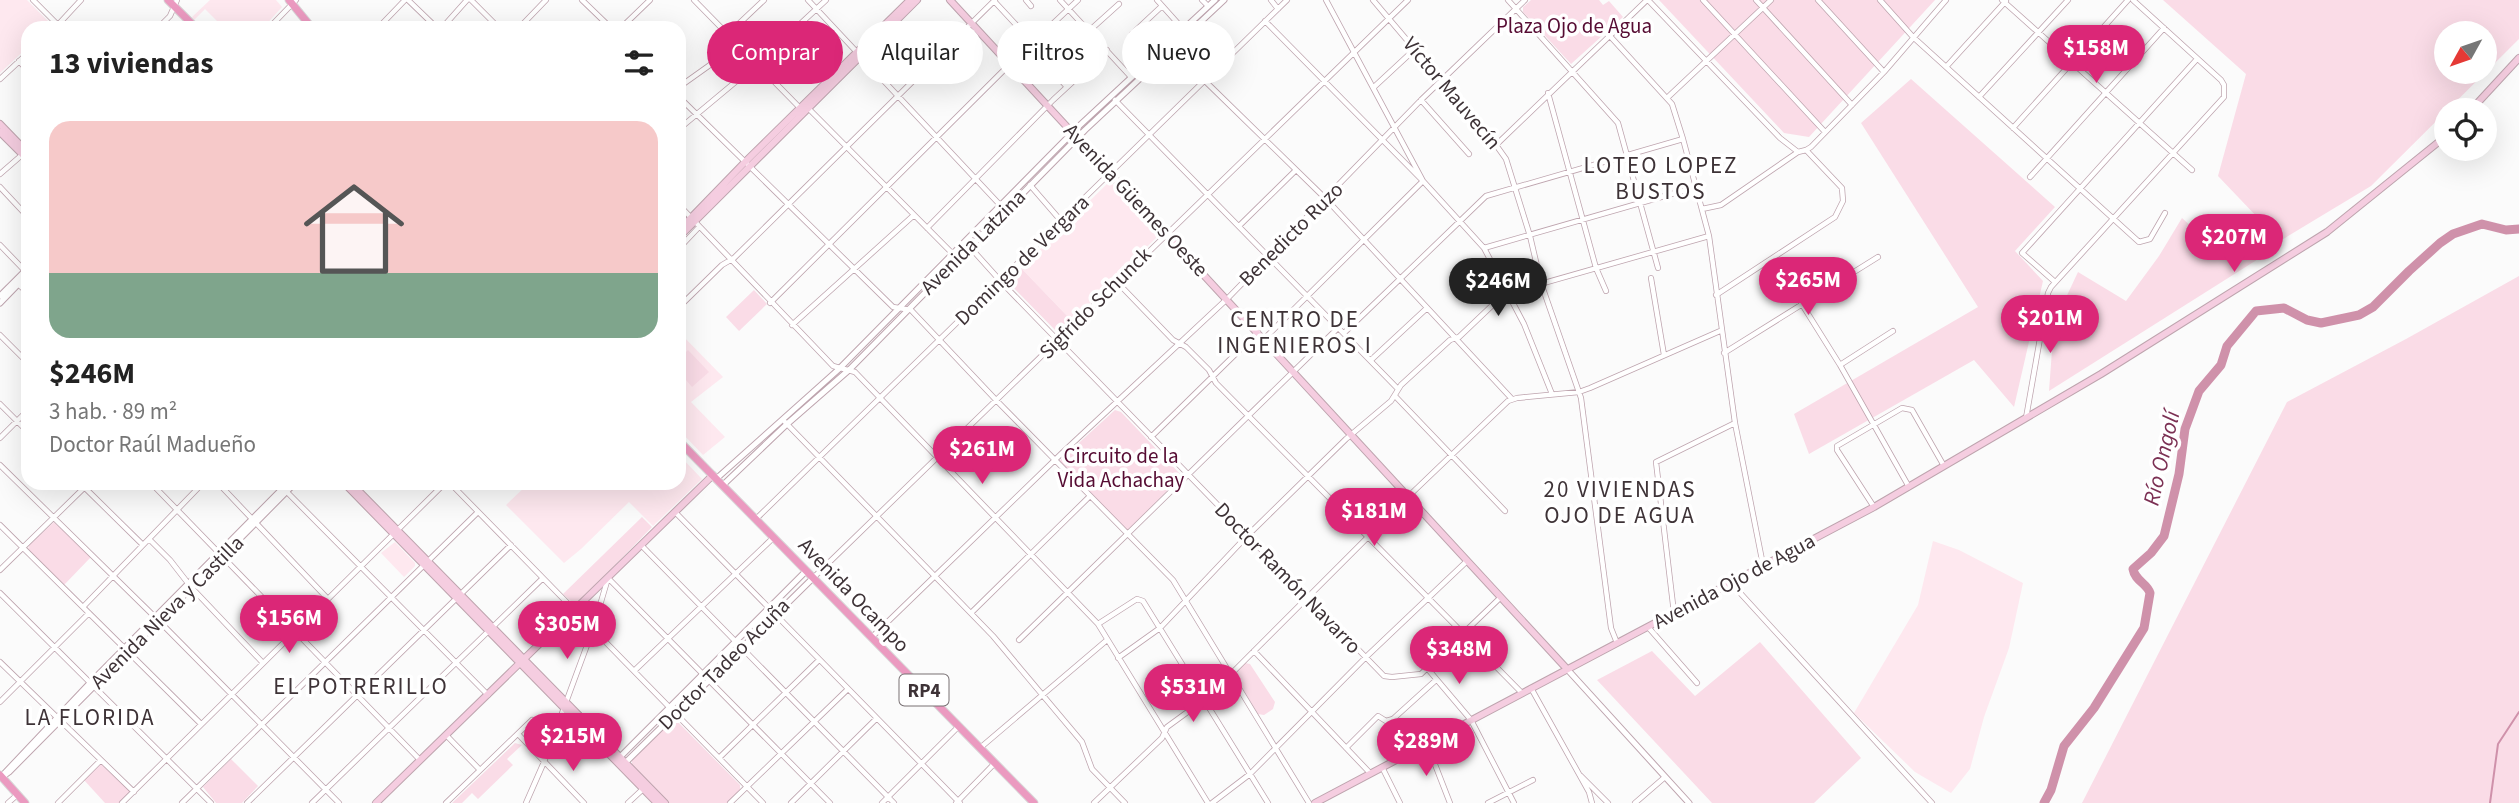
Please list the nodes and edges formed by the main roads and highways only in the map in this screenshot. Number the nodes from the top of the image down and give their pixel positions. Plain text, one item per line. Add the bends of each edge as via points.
1 (910, 0) edge
2 (917, 0) edge
3 (950, 0) edge
4 (292, 1) edge
5 (173, 2) edge
6 (190, 21) edge
7 (307, 21) edge
8 (891, 21) edge
9 (895, 21) edge
10 (857, 57) edge
11 (2519, 58) edge
12 (2482, 98) edge
13 (0, 124) edge
14 (0, 132) edge
15 (2434, 146) edge
16 (21, 148) edge
17 (21, 150) edge
18 (695, 222) junction
19 (686, 226) edge
20 (686, 233) edge
21 (686, 448) edge
22 (717, 480) junction
23 (351, 490) edge
24 (357, 490) edge
25 (396, 532) junction
26 (523, 661) junction
27 (1567, 669) junction
28 (621, 761) junction
29 (1, 776) edge
30 (1030, 802) edge
31 (25, 803) edge
32 (376, 803) edge
33 (657, 803) edge
34 (665, 803) edge
35 (1314, 803) edge

1 - 8 main road
2 - 9 main road
3 - 27 main road, Avenida Güemes Oeste
4 - 7 main road
5 - 6 main road
10 - 18 main road via 747,164
11 - 12 main road
13 - 16 main road
14 - 17 main road
15 - 27 main road, Avenida Ojo de Agua via 2327,232 2101,374 1874,507
18 - 19 main road
18 - 20 main road
21 - 22 main road, Avenida Ocampo / RP4
22 - 26 main road via 675,512
22 - 30 main road, Avenida Ocampo / RP4
23 - 25 main road
24 - 25 main road
25 - 26 main road
26 - 28 main road
26 - 32 main road
27 - 35 main road, Avenida Ojo de Agua
28 - 33 main road
28 - 34 main road
29 - 31 main road

